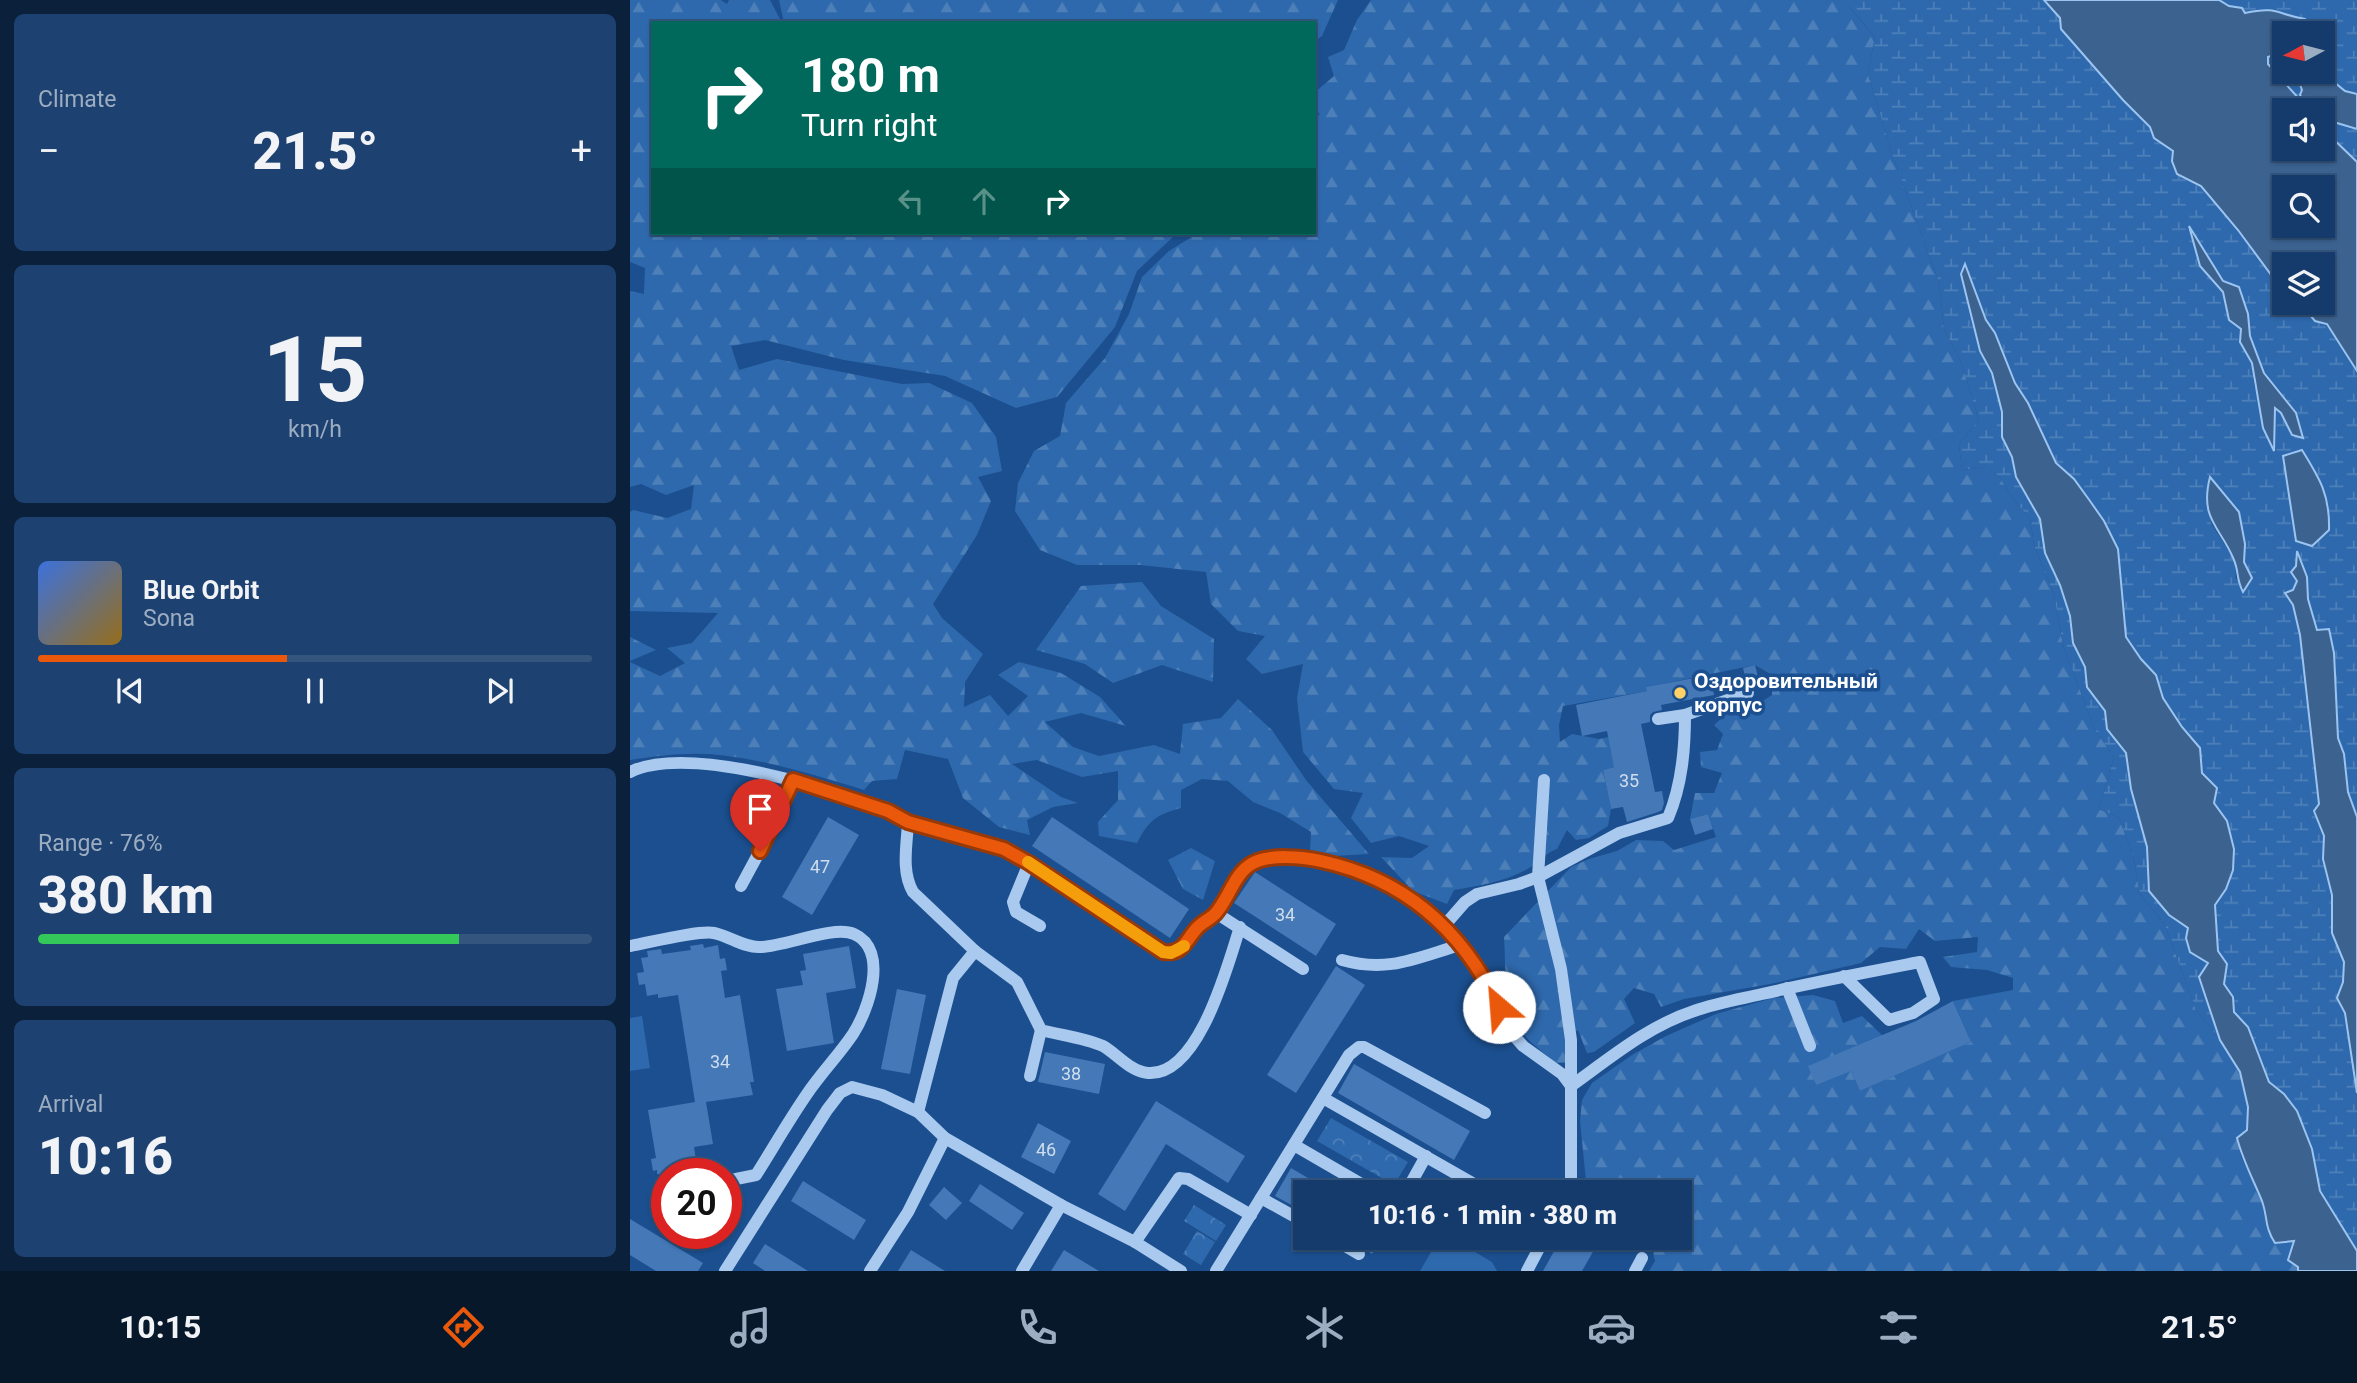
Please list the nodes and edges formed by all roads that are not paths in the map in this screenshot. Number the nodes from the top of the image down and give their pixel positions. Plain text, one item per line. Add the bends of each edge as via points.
1 (1748, 692) dead end
2 (1685, 715) junction
3 (1658, 719) dead end
4 (630, 772) edge
5 (793, 780) junction
6 (1544, 780) dead end
7 (908, 822) junction
8 (1029, 863) junction
9 (1538, 877) junction
10 (741, 886) dead end
11 (1216, 913) junction
12 (1040, 926) dead end
13 (1444, 926) junction
14 (1240, 927) junction
15 (1460, 945) junction
16 (630, 946) edge
17 (975, 951) junction
18 (1342, 961) dead end
19 (1303, 969) dead end
20 (1844, 976) junction
21 (1787, 988) junction
22 (1041, 1030) junction
23 (1810, 1046) dead end
24 (1030, 1076) dead end
25 (1571, 1086) junction
26 (1323, 1098) junction
27 (918, 1112) junction
28 (1485, 1113) dead end
29 (945, 1138) junction
30 (1294, 1145) junction
31 (1426, 1156) junction
32 (742, 1178) edge
33 (1354, 1180) edge
34 (1413, 1180) edge
35 (1468, 1180) edge
36 (1571, 1180) edge
37 (1261, 1198) junction
38 (1061, 1205) junction
39 (1251, 1215) junction
40 (1293, 1216) edge
41 (1135, 1242) junction
42 (1352, 1250) edge
43 (1538, 1250) edge
44 (1359, 1254) dead end
45 (1642, 1258) dead end
46 (725, 1271) edge
47 (870, 1271) edge
48 (1022, 1271) edge
49 (1181, 1271) edge
50 (1216, 1271) edge
51 (1527, 1271) edge
52 (1635, 1271) edge

1 - 2 street
2 - 3 street
2 - 9 street via 1685,747 1668,818 1619,833
4 - 5 street via 652,765 711,764
5 - 7 street
5 - 10 street
6 - 9 street
7 - 8 street via 1004,849
7 - 17 street via 907,881
8 - 11 street via 1163,952 1180,950
8 - 12 street via 1013,902 1016,912
9 - 13 street via 1477,894
9 - 25 street via 1567,1005
11 - 13 street via 1244,869 1254,862 1308,858 1396,888
11 - 14 street
13 - 15 street
14 - 19 street
14 - 22 street via 1220,989 1195,1041 1163,1072 1147,1073 1102,1046
15 - 18 street via 1377,967
15 - 25 street via 1488,985 1509,1030
16 - 32 street via 710,932 758,948 838,932 852,933 870,949 873,978 860,1021 756,1175
17 - 22 street via 1017,982
17 - 27 street via 953,978
20 - 20 street via 1889,1020 1913,1013 1934,999 1920,962
20 - 21 street
21 - 23 street
21 - 25 street via 1693,1011 1642,1035
22 - 24 street
25 - 36 street
26 - 28 street via 1349,1055 1364,1047
26 - 30 street
26 - 31 street
27 - 29 street
27 - 46 street via 852,1087 840,1093
29 - 38 street
29 - 47 street via 908,1212
30 - 33 street
30 - 37 street
31 - 34 street
31 - 35 street
37 - 39 street
37 - 40 street
38 - 41 street
38 - 48 street
39 - 41 street via 1179,1178
39 - 50 street
41 - 49 street
42 - 44 street
43 - 51 street
45 - 52 street

